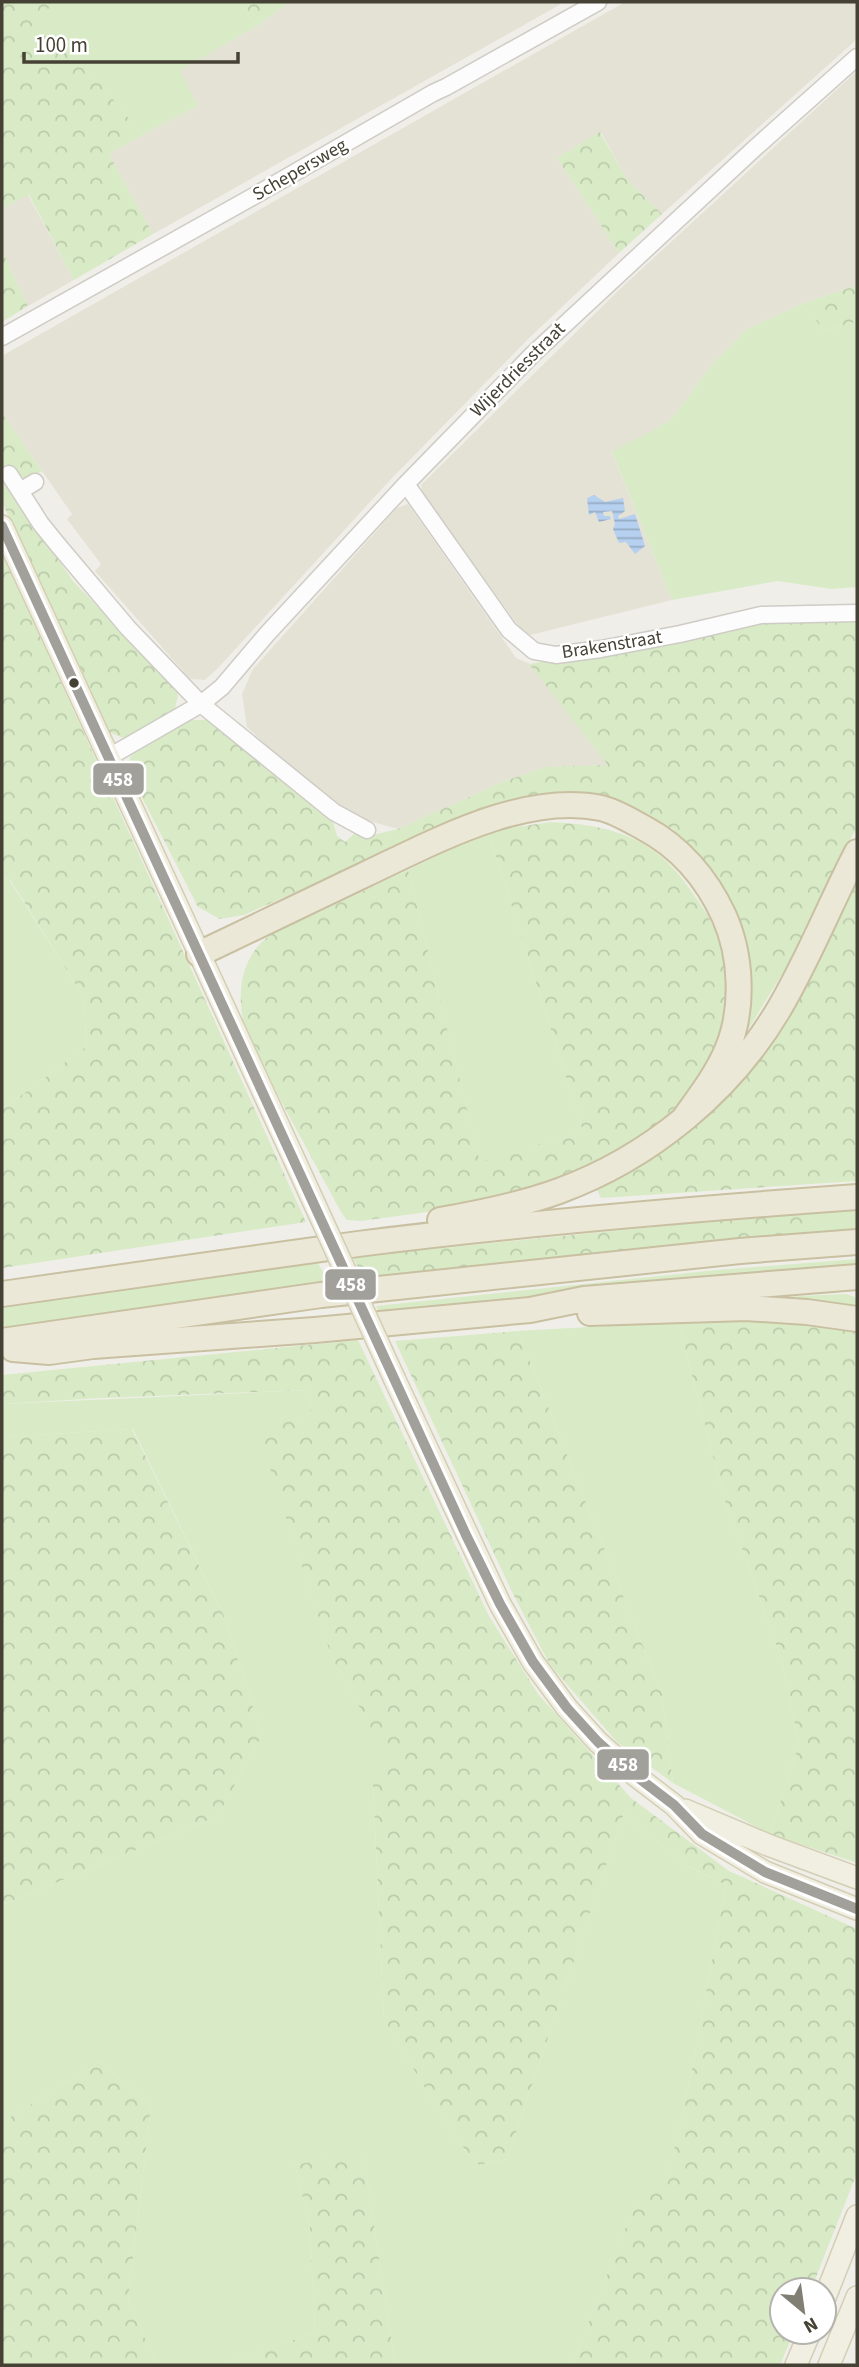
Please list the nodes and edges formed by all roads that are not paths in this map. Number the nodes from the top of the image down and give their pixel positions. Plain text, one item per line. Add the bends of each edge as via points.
1 (598, 2) edge
2 (857, 57) edge
3 (2, 337) edge
4 (9, 474) dead end
5 (35, 482) dead end
6 (406, 484) junction
7 (20, 491) junction
8 (2, 526) edge
9 (857, 613) edge
10 (201, 705) junction
11 (109, 757) junction
12 (367, 830) dead end
13 (857, 852) edge
14 (199, 954) junction
15 (685, 1117) junction
16 (857, 1197) edge
17 (857, 1242) edge
18 (359, 1244) junction
19 (857, 1277) edge
20 (2, 1294) edge
21 (530, 1310) junction
22 (857, 1319) edge
23 (2, 1341) edge
24 (2, 1348) edge
25 (674, 1805) junction
26 (857, 1878) edge
27 (857, 1909) edge
28 (857, 2216) edge
29 (833, 2276) edge
30 (857, 2297) edge
31 (804, 2346) edge
32 (796, 2365) edge
33 (829, 2365) edge

1 - 3 street, Schepersweg
2 - 6 street, Wijerdriesstraat via 583,306
4 - 7 street
5 - 7 street
6 - 9 street, Brakenstraat via 509,630 534,651 556,655 601,649 761,615
6 - 10 street, Wijerdriesstraat
7 - 10 street via 41,524 128,628
8 - 11 main road
10 - 11 street, Wijerdriesstraat
10 - 12 street via 334,812 345,827
11 - 14 main road
13 - 15 highway via 766,1029 739,1067
14 - 15 highway via 493,818 535,807 602,808 661,836 693,866 711,891 732,937 738,991 732,1036 719,1066
14 - 25 main road, bridge via 500,1604 533,1662 567,1708 598,1742
15 - 18 highway via 617,1164 558,1192 410,1226
16 - 18 highway via 639,1214
17 - 23 highway via 321,1295
18 - 20 highway
19 - 21 highway via 584,1299
21 - 22 highway via 601,1314 746,1308
21 - 24 highway via 48,1352
25 - 26 main road
25 - 27 main road via 702,1835 765,1872
28 - 29 main road
30 - 33 main road
31 - 32 main road

